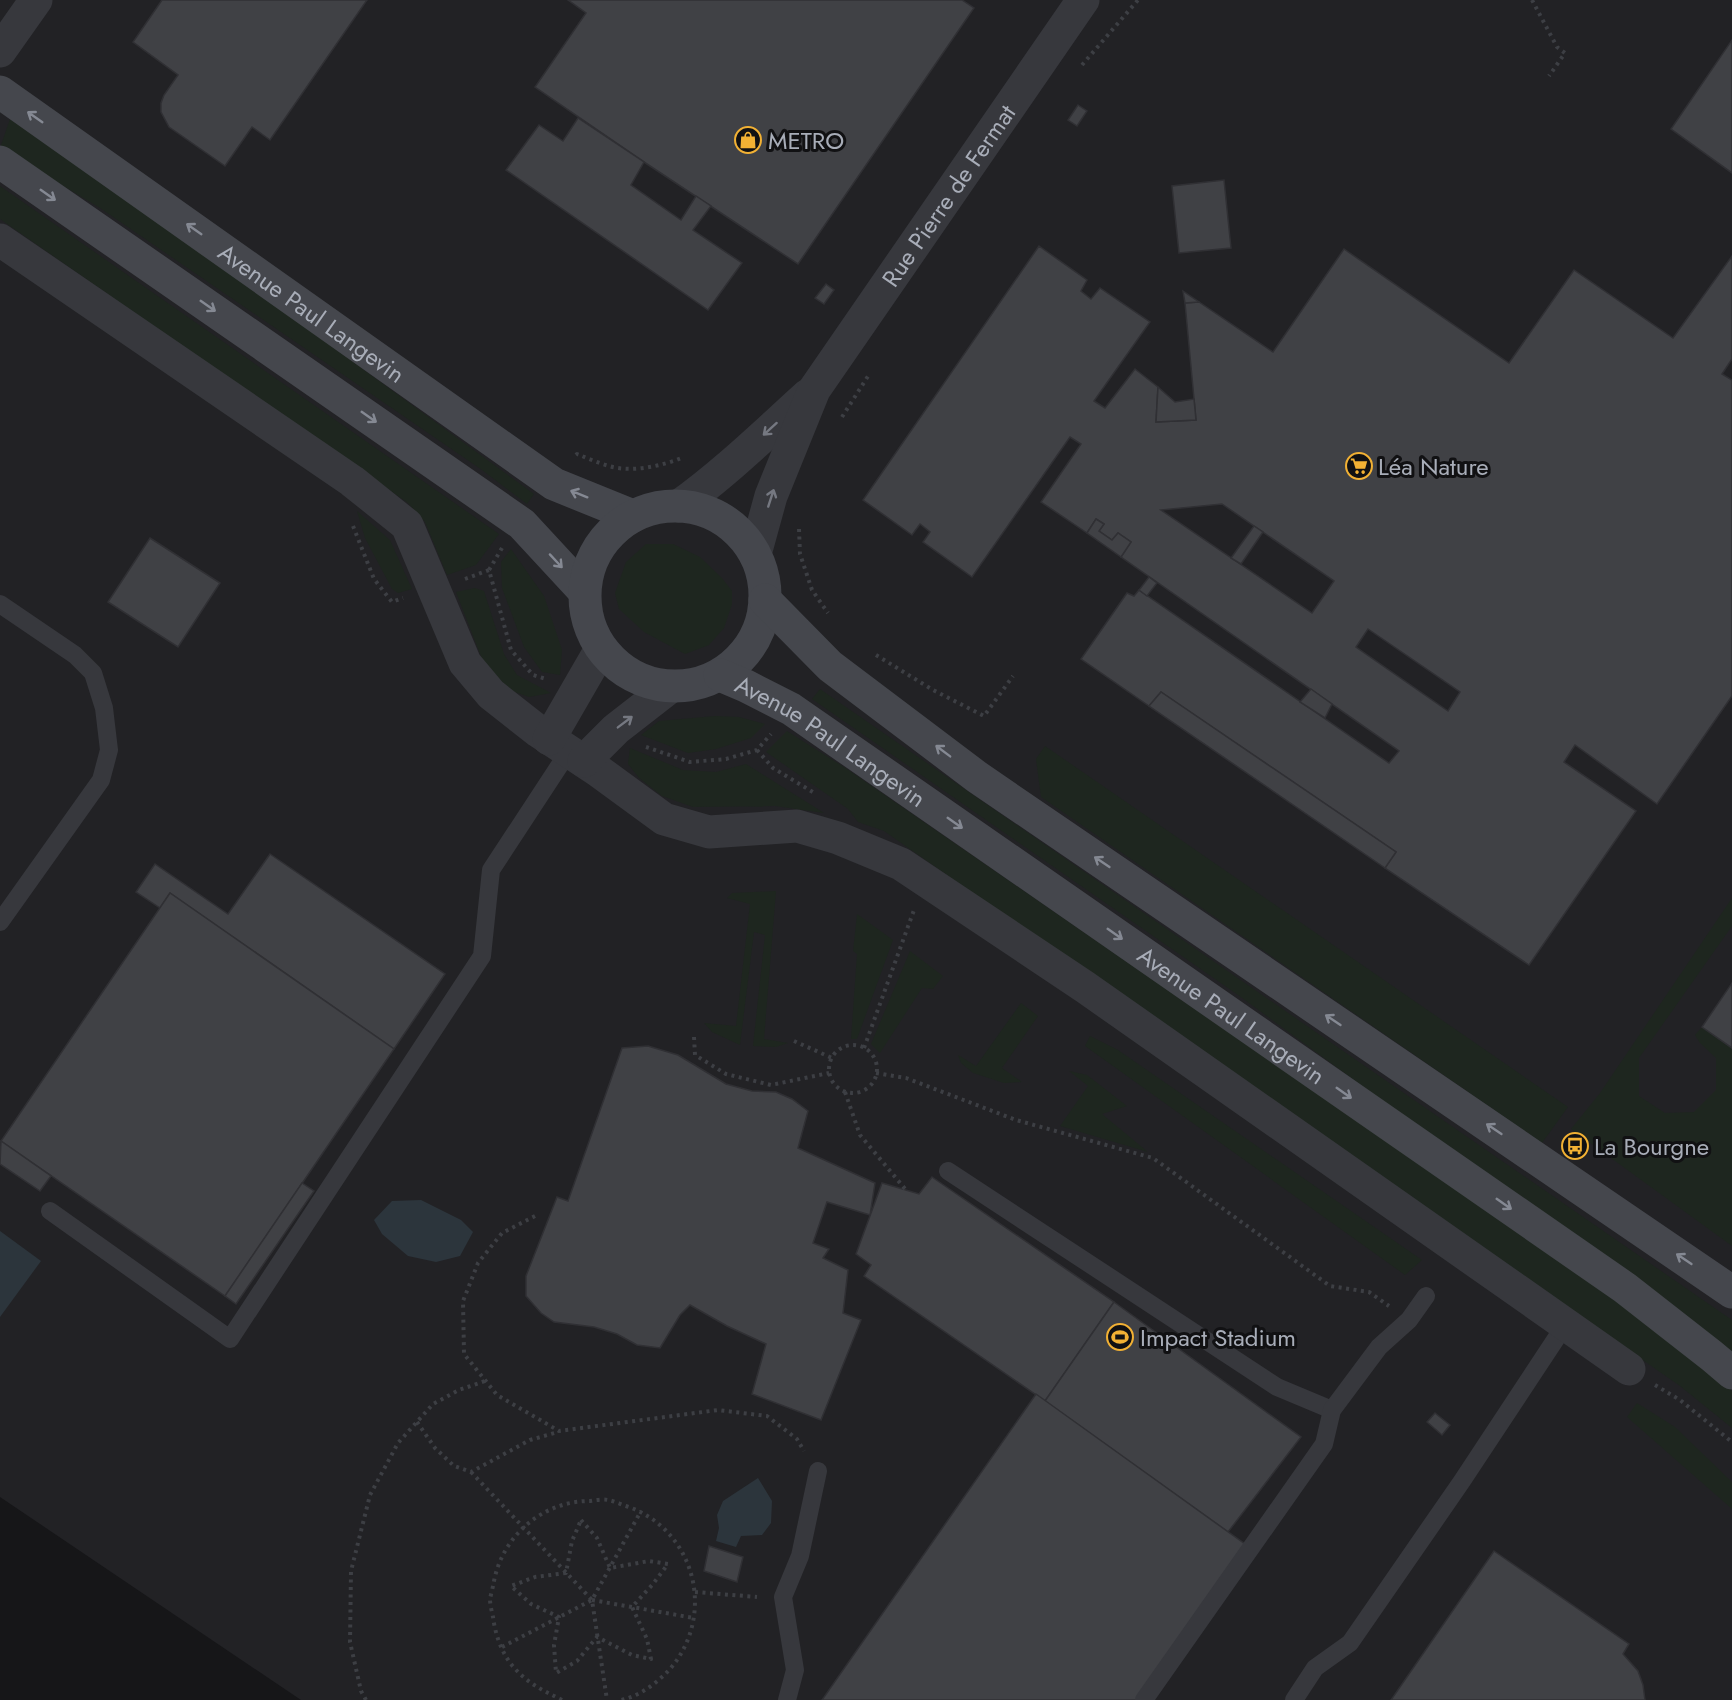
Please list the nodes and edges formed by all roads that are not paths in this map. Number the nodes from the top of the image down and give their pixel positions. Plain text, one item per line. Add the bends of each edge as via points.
1 (36, 0) edge
2 (1083, 0) edge
3 (0, 51) edge
4 (0, 92) edge
5 (0, 162) edge
6 (0, 240) edge
7 (814, 390) junction
8 (679, 506) junction
9 (633, 516) junction
10 (755, 554) junction
11 (584, 591) junction
12 (765, 600) junction
13 (0, 604) edge
14 (601, 648) junction
15 (720, 675) junction
16 (670, 687) junction
17 (567, 750) junction
18 (0, 922) edge
19 (948, 1171) dead end
20 (50, 1211) dead end
21 (1732, 1292) edge
22 (1426, 1296) dead end
23 (1565, 1325) junction
24 (1629, 1369) road end
25 (1732, 1373) edge
26 (1332, 1410) junction
27 (818, 1472) road end
28 (787, 1700) edge
29 (1144, 1700) edge
30 (1294, 1700) edge

1 - 3 street
2 - 7 street, Rue Pierre de Fermat
9 -> 4 main road, Avenue Paul Langevin via 554,484
5 -> 11 main road via 522,524
6 - 17 street via 351,481 407,525 465,663 491,694
7 -> 8 street, Rue Pierre de Fermat
10 -> 7 street, Rue Pierre de Fermat via 771,496
8 - 9 main road via 655,508
8 - 10 main road via 702,510 723,520
9 - 11 main road via 609,534 591,560
10 - 12 main road
11 - 14 main road via 588,621
12 - 15 main road via 754,639 743,656
21 -> 12 main road via 977,777 830,666
13 - 18 lane via 93,673 104,708 110,750 100,780
14 - 16 main road via 627,673
14 - 17 street
15 - 16 main road via 696,685
15 -> 25 main road, Avenue Paul Langevin via 791,709 1615,1281
17 -> 16 street via 616,729
17 - 20 lane via 490,870 482,956 230,1339
17 - 23 street via 664,819 709,832 797,826 901,864 1085,987
19 - 26 lane via 1277,1387
22 - 26 lane via 1409,1320 1379,1347
23 - 24 street
23 - 30 lane via 1350,1643 1316,1668
26 - 29 lane via 1324,1444
27 - 28 lane via 800,1556 783,1597 795,1670

